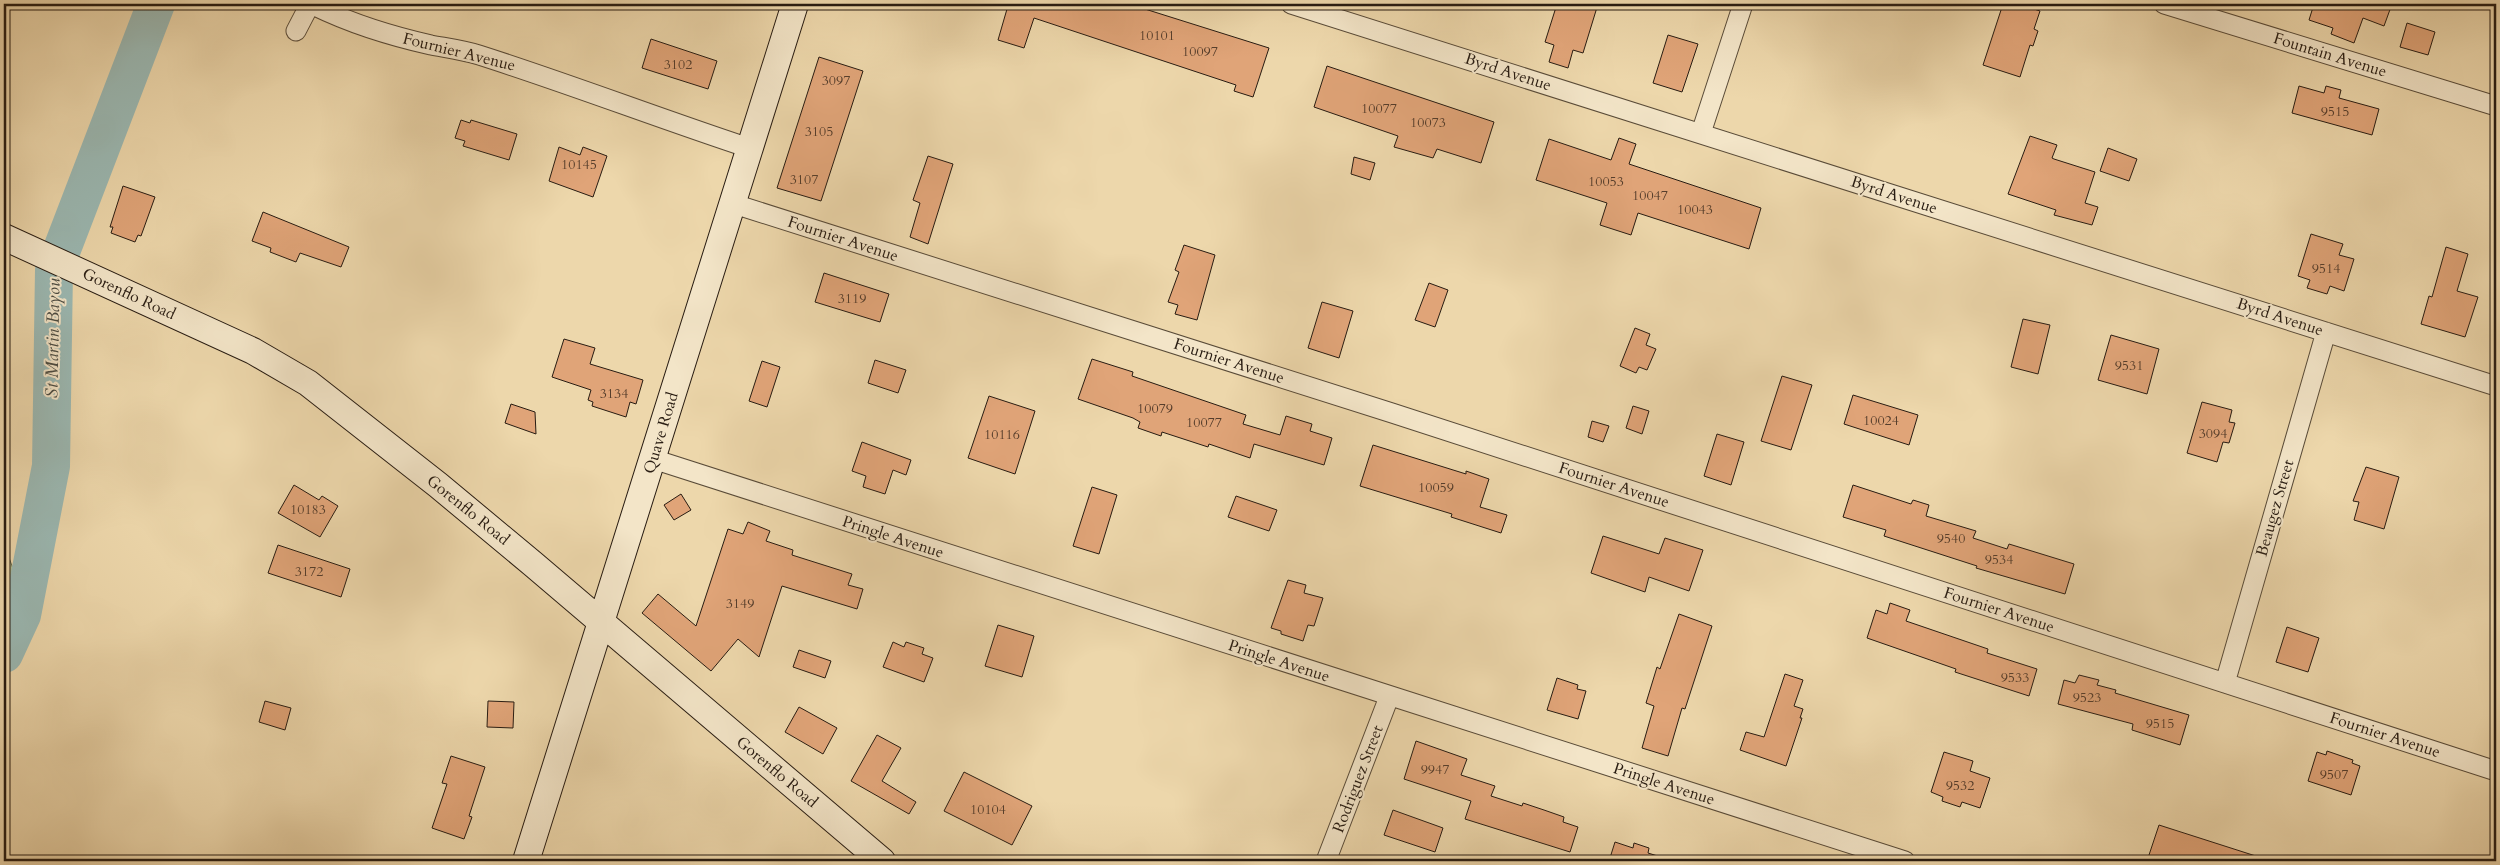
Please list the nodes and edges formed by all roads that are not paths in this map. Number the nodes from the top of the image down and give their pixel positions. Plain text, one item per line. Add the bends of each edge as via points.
1 (794, 4) edge
2 (1291, 4) edge
3 (1743, 4) edge
4 (2164, 4) edge
5 (296, 31) dead end
6 (2496, 106) edge
7 (1701, 133) junction
8 (749, 148) junction
9 (731, 203) junction
10 (4, 237) edge
11 (2326, 332) junction
12 (2496, 386) edge
13 (653, 459) junction
14 (602, 624) junction
15 (2225, 683) junction
16 (1389, 697) junction
17 (2496, 771) edge
18 (1871, 856) edge
19 (526, 861) edge
20 (882, 861) edge
21 (1326, 861) edge
22 (1905, 861) edge

1 - 8 main road, Quave Road
2 - 7 street, Byrd Avenue
3 - 7 street
4 - 6 street, Fountain Avenue
5 - 8 street, Fournier Avenue via 305,11 309,6 315,6 378,31 463,50 553,78
7 - 11 street, Byrd Avenue
8 - 9 main road, Quave Road
9 - 13 main road, Quave Road
9 - 15 street, Fournier Avenue
10 - 14 main road, Gorenflo Road via 253,351 308,383 438,485
11 - 12 street, Byrd Avenue
11 - 15 street, Beaugez Street
13 - 14 main road, Quave Road
13 - 16 street, Pringle Avenue
14 - 19 main road, Quave Road
14 - 20 main road, Gorenflo Road
15 - 17 street, Fournier Avenue
16 - 18 street, Pringle Avenue
16 - 21 street, Rodriguez Street
18 - 22 street, Pringle Avenue

